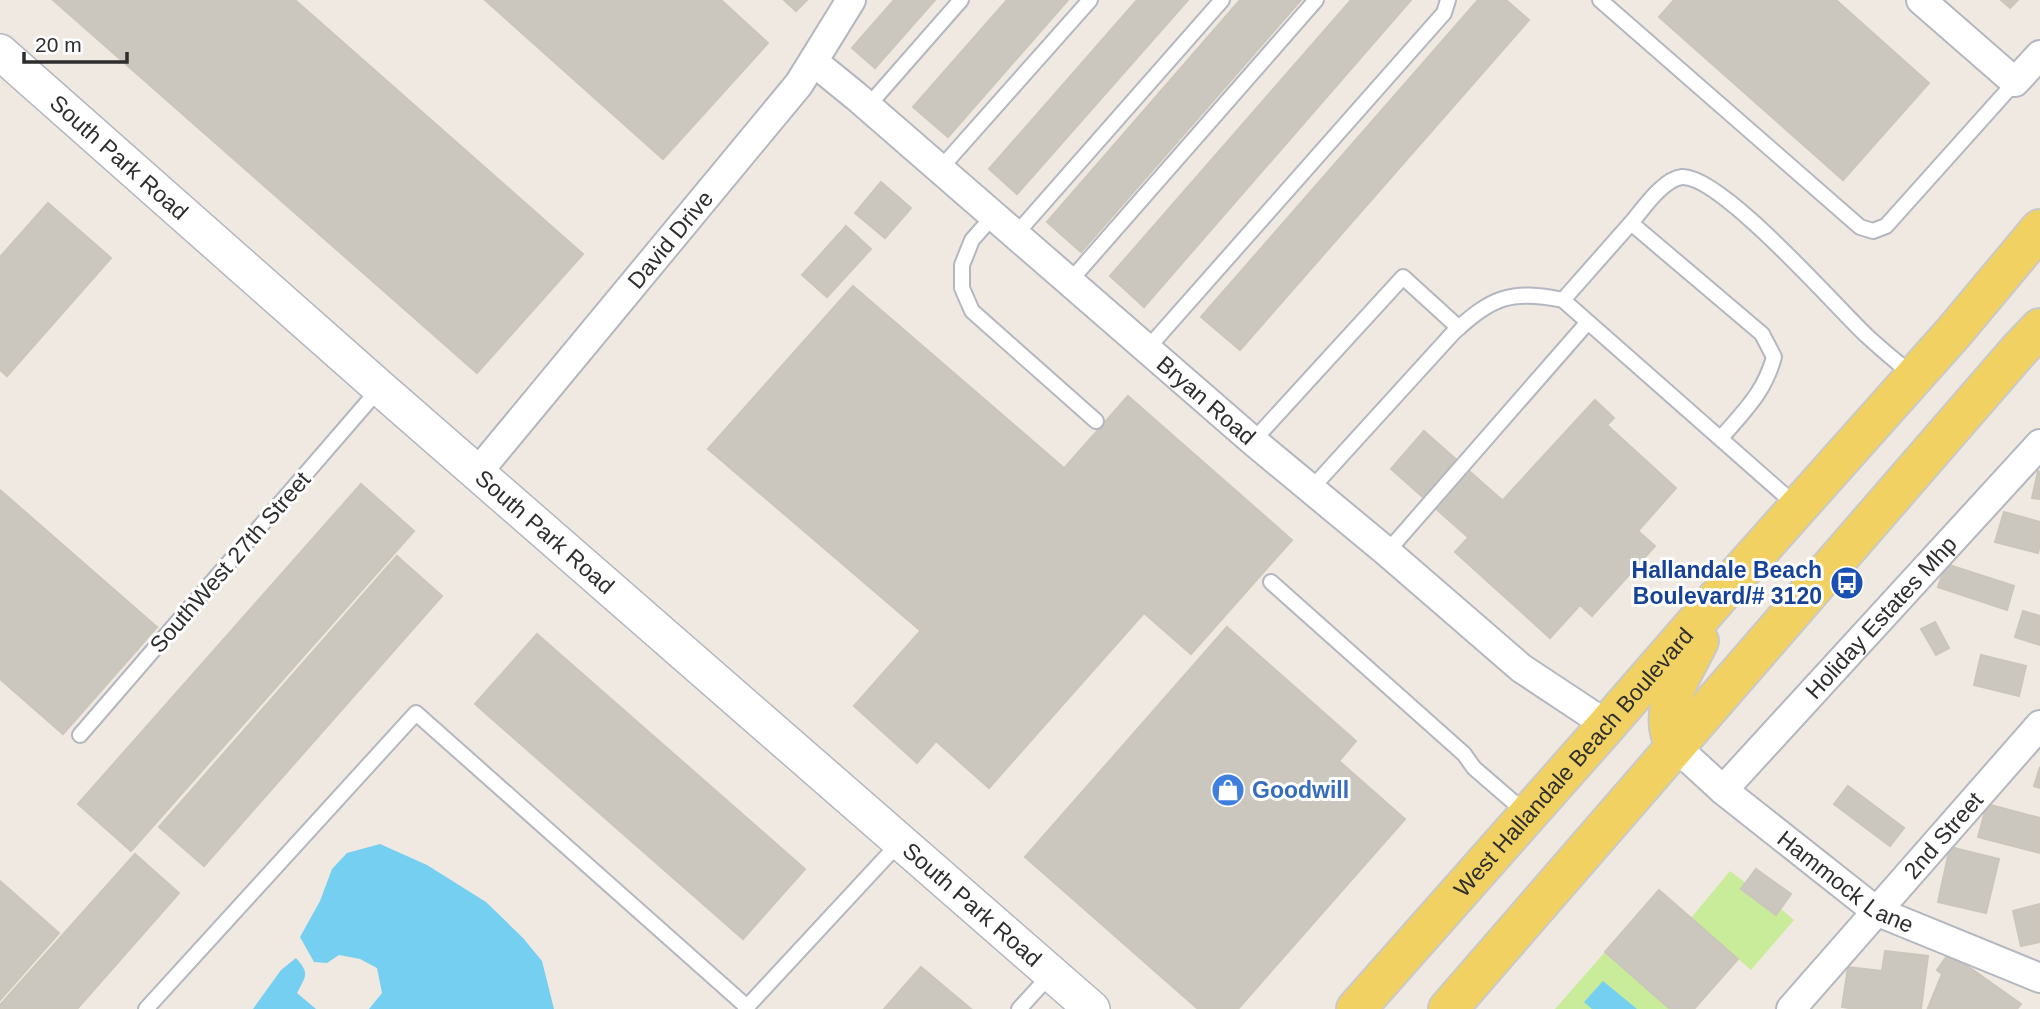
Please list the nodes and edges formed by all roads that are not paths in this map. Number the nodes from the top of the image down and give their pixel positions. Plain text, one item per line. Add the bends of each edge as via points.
1 (851, 0) edge
2 (961, 0) edge
3 (1090, 0) edge
4 (1222, 0) edge
5 (1316, 0) edge
6 (1448, 0) edge
7 (1600, 0) edge
8 (1921, 0) edge
9 (0, 52) edge
10 (2040, 55) edge
11 (814, 62) junction
12 (2015, 82) junction
13 (868, 106) junction
14 (940, 169) junction
15 (994, 215) junction
16 (1631, 223) junction
17 (2040, 229) edge
18 (1016, 234) junction
19 (1070, 281) junction
20 (1563, 300) junction
21 (1588, 322) junction
22 (1458, 328) junction
23 (2040, 328) edge
24 (1147, 349) junction
25 (1914, 377) junction
26 (380, 388) junction
27 (1096, 421) dead end
28 (1721, 438) junction
29 (1253, 441) junction
30 (2040, 444) edge
31 (477, 472) junction
32 (1311, 489) junction
33 (1798, 507) junction
34 (1387, 552) junction
35 (1271, 582) dead end
36 (1726, 589) junction
37 (1607, 725) junction
38 (2040, 725) edge
39 (80, 735) dead end
40 (1675, 746) junction
41 (1723, 790) junction
42 (1527, 814) junction
43 (901, 842) junction
44 (1876, 911) junction
45 (1052, 974) junction
46 (2040, 978) edge
47 (746, 1008) edge
48 (146, 1009) edge
49 (1019, 1009) edge
50 (1092, 1009) edge
51 (1356, 1009) edge
52 (1448, 1009) edge
53 (1791, 1009) edge

1 - 11 street, David Drive
2 - 13 lane
3 - 14 lane
4 - 18 lane
5 - 19 lane
6 - 24 lane via 1444,13
7 - 12 lane via 1860,227 1873,231 1886,226
8 - 12 street
9 - 26 street, South Park Road
10 - 12 street
11 - 13 street, Bryan Road
11 - 31 street, David Drive
13 - 14 street, Bryan Road
14 - 15 street, Bryan Road
15 - 18 street, Bryan Road
15 - 27 lane via 972,240 962,265 962,288 972,311
16 - 20 lane
16 - 25 lane via 1666,184 1680,177 1695,179 1757,226
16 - 28 lane via 1762,334 1774,357 1759,393
17 - 25 main road, West Hallandale Beach Boulevard
18 - 19 street, Bryan Road
19 - 24 street, Bryan Road
20 - 21 lane
20 - 22 lane via 1513,296 1493,303
21 - 28 lane
21 - 34 lane
22 - 29 lane via 1403,277
22 - 32 lane
23 - 40 main road
24 - 29 street, Bryan Road
25 - 33 main road, West Hallandale Beach Boulevard
26 - 31 street, South Park Road
26 - 39 lane, SouthWest 27th Street
28 - 33 lane
29 - 32 street, Bryan Road
30 - 41 street, Holiday Estates Mhp
31 - 43 street, South Park Road
32 - 34 street, Bryan Road
33 - 36 main road, West Hallandale Beach Boulevard
34 - 37 street, Bryan Road via 1521,668
35 - 42 lane
36 - 37 main road, West Hallandale Beach Boulevard
36 - 40 main road via 1671,697 1668,734
37 - 42 main road, West Hallandale Beach Boulevard
38 - 44 street, 2nd Street
40 - 41 street, Hammock Lane
40 - 52 main road
41 - 44 street, Hammock Lane
42 - 51 main road, West Hallandale Beach Boulevard
43 - 45 street, South Park Road
43 - 47 lane
44 - 46 street, Hammock Lane
44 - 53 street, 2nd Street
45 - 49 lane
45 - 50 street, South Park Road
47 - 48 lane via 416,713

